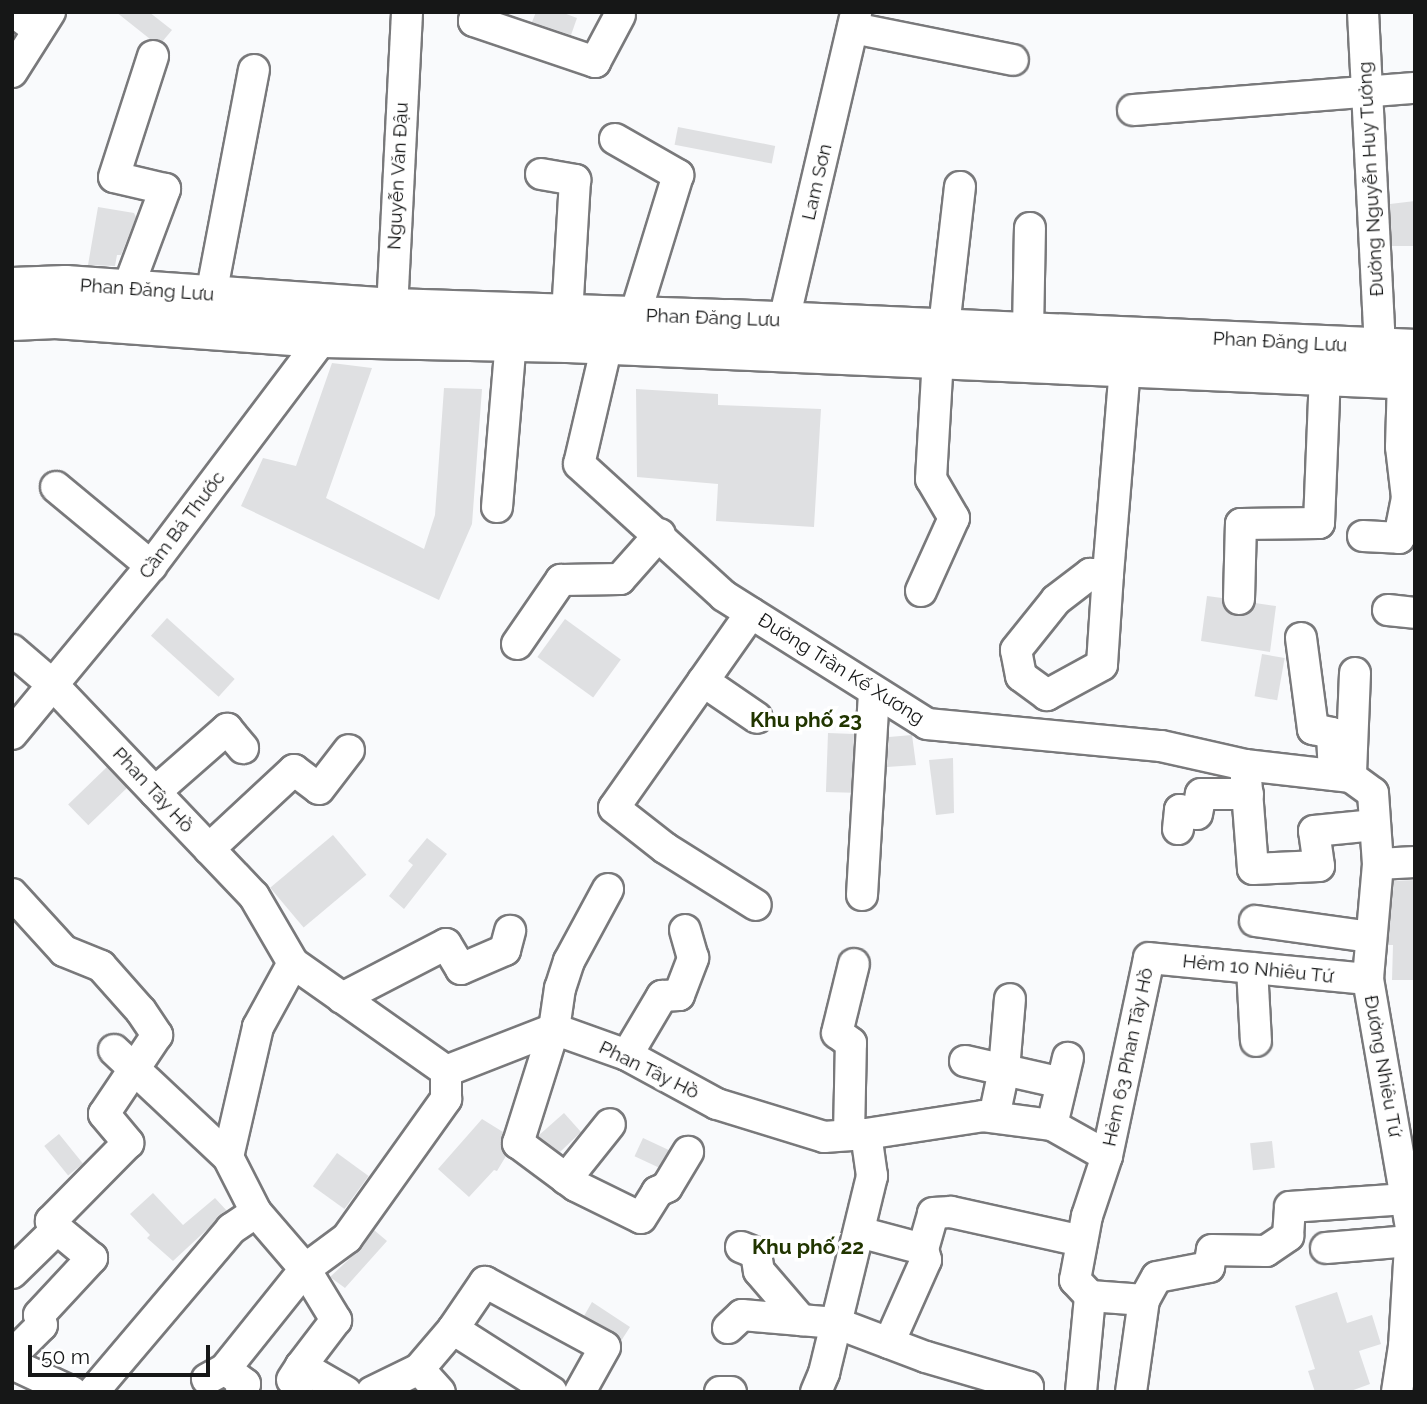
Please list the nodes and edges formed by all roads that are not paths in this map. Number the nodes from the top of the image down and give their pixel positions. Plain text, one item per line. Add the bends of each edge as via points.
1 (407, 12) edge
2 (476, 12) edge
3 (1363, 12) edge
4 (620, 15) dead end
5 (34, 18) edge
6 (854, 20) edge
7 (153, 56) dead end
8 (1013, 60) dead end
9 (254, 70) dead end
10 (12, 72) edge
11 (1415, 88) edge
12 (1366, 91) junction
13 (1133, 110) dead end
14 (615, 139) dead end
15 (541, 174) dead end
16 (960, 187) dead end
17 (1030, 228) dead end
18 (12, 286) edge
19 (128, 288) junction
20 (211, 295) junction
21 (567, 313) junction
22 (635, 315) junction
23 (323, 320) junction
24 (12, 321) edge
25 (391, 324) junction
26 (1028, 331) junction
27 (783, 337) junction
28 (511, 342) junction
29 (941, 343) junction
30 (607, 345) junction
31 (1403, 364) edge
32 (1125, 368) junction
33 (1325, 376) junction
34 (56, 488) dead end
35 (1411, 498) edge
36 (497, 507) dead end
37 (660, 534) junction
38 (1363, 536) dead end
39 (151, 566) junction
40 (1108, 574) dead end
41 (921, 591) dead end
42 (1239, 599) dead end
43 (751, 613) junction
44 (1301, 638) dead end
45 (516, 644) dead end
46 (12, 650) edge
47 (1355, 673) dead end
48 (703, 681) junction
49 (53, 684) junction
50 (874, 691) junction
51 (757, 718) dead end
52 (12, 734) edge
53 (243, 748) dead end
54 (349, 750) dead end
55 (1342, 776) junction
56 (1246, 780) junction
57 (155, 792) junction
58 (1375, 825) junction
59 (1178, 829) dead end
60 (209, 849) junction
61 (1415, 862) edge
62 (1378, 864) junction
63 (608, 889) dead end
64 (12, 894) edge
65 (862, 895) dead end
66 (756, 905) dead end
67 (1255, 921) dead end
68 (685, 930) dead end
69 (510, 932) dead end
70 (1371, 937) junction
71 (1149, 958) joint
72 (293, 963) junction
73 (854, 964) dead end
74 (1252, 968) junction
75 (1368, 979) junction
76 (342, 998) junction
77 (1010, 999) dead end
78 (554, 1029) junction
79 (1255, 1041) dead end
80 (627, 1055) junction
81 (124, 1060) junction
82 (965, 1061) dead end
83 (1004, 1070) junction
84 (446, 1071) junction
85 (994, 1117) junction
86 (610, 1124) dead end
87 (1052, 1125) junction
88 (857, 1134) junction
89 (688, 1152) dead end
90 (1107, 1156) junction
91 (228, 1157) junction
92 (566, 1179) junction
93 (256, 1212) junction
94 (1410, 1220) edge
95 (57, 1228) junction
96 (859, 1232) junction
97 (1082, 1241) junction
98 (741, 1247) dead end
99 (923, 1248) junction
100 (1326, 1248) dead end
101 (306, 1269) junction
102 (12, 1273) edge
103 (1090, 1296) junction
104 (1144, 1300) junction
105 (801, 1320) junction
106 (836, 1323) junction
107 (728, 1328) dead end
108 (453, 1329) junction
109 (889, 1343) junction
110 (1410, 1349) edge
111 (12, 1355) edge
112 (12, 1364) edge
113 (419, 1369) junction
114 (299, 1379) edge
115 (224, 1380) edge
116 (72, 1392) edge
117 (93, 1392) edge
118 (285, 1392) edge
119 (346, 1392) edge
120 (372, 1392) edge
121 (439, 1392) edge
122 (552, 1392) edge
123 (580, 1392) edge
124 (720, 1392) edge
125 (732, 1392) edge
126 (816, 1392) edge
127 (1028, 1392) edge
128 (1081, 1392) edge
129 (1131, 1392) edge
130 (1396, 1392) edge

1 - 25 street, Nguyễn Văn Đậu
2 - 4 street via 474,21 595,62
3 - 12 street, Đường Nguyễn Huy Tưởng
5 - 10 street
6 - 8 street
6 - 27 street, Lam Sơn
7 - 19 street via 114,177 165,189
9 - 20 street
11 - 12 street
12 - 13 street
12 - 31 street, Đường Nguyễn Huy Tưởng
14 - 22 street via 678,175
15 - 21 street via 575,180
16 - 29 street
17 - 26 street
18 - 19 main road, Phan Đăng Lưu
19 - 20 main road, Phan Đăng Lưu
20 - 23 main road, Phan Đăng Lưu
21 - 22 main road, Phan Đăng Lưu
21 - 25 main road, Phan Đăng Lưu
22 - 27 main road, Phan Đăng Lưu
23 - 24 main road, Phan Đăng Lưu
23 - 25 main road, Phan Đăng Lưu
23 - 39 street, Cầm Bá Thước
25 - 28 main road, Phan Đăng Lưu
26 - 29 main road, Phan Đăng Lưu
26 - 31 main road, Phan Đăng Lưu
27 - 29 main road, Phan Đăng Lưu
27 - 30 main road, Phan Đăng Lưu
28 - 30 main road, Phan Đăng Lưu
28 - 36 street
29 - 32 main road, Phan Đăng Lưu
29 - 41 street via 931,479 954,518
30 - 37 street, Đường Trần Kế Xương via 579,464
31 - 33 main road, Phan Đăng Lưu
31 - 35 street, Đường Nguyễn Huy Tưởng via 1401,447
32 - 33 main road, Phan Đăng Lưu
32 - 40 street
33 - 42 street via 1319,523 1241,524
34 - 39 street
35 - 38 street, Đường Nguyễn Huy Tưởng via 1399,538
37 - 43 street, Đường Trần Kế Xương via 724,596
37 - 45 street via 620,579 561,580
39 - 49 street, Cầm Bá Thước
43 - 48 street
43 - 50 street, Đường Trần Kế Xương
44 - 55 street via 1313,729 1332,733
46 - 49 street, Phan Tây Hồ
47 - 55 street
48 - 51 street
48 - 66 street via 614,808 665,848
49 - 52 street, Cầm Bá Thước
49 - 57 street, Phan Tây Hồ
50 - 56 street, Đường Trần Kế Xương via 927,724 1161,746
50 - 65 street
53 - 57 street via 228,729
54 - 60 street via 319,789 294,770
55 - 56 street, Đường Trần Kế Xương
55 - 58 street via 1373,793
56 - 58 street via 1253,869 1319,866 1314,831
56 - 59 street via 1201,794 1197,814 1180,810
57 - 60 street, Phan Tây Hồ
58 - 62 street
60 - 72 street, Phan Tây Hồ via 254,897
61 - 62 street
62 - 70 street, Đường Nhiêu Tứ
63 - 78 street via 569,961
64 - 81 street via 64,951 101,967 141,1011 157,1035
67 - 70 street
68 - 80 street via 693,958 679,995 659,989
69 - 76 street via 505,950 461,969 446,944
70 - 75 street, Đường Nhiêu Tứ
71 - 74 street, Hẻm 10 Nhiêu Tứ
71 - 90 street, Hẻm 63 Phan Tây Hồ
72 - 76 street, Phan Tây Hồ
72 - 91 street via 258,1027
73 - 88 street via 837,1033 851,1043
74 - 75 street, Hẻm 10 Nhiêu Tứ
74 - 79 street
75 - 94 street, Đường Nhiêu Tứ
76 - 84 street, Phan Tây Hồ
77 - 83 street
78 - 80 street, Phan Tây Hồ
78 - 84 street
78 - 92 street via 518,1143
80 - 88 street, Phan Tây Hồ via 717,1104 824,1137
81 - 91 street
81 - 95 street via 104,1114 128,1143 51,1221
82 - 83 street
83 - 85 street
83 - 87 street via 1065,1071
84 - 101 street via 446,1099 347,1238
85 - 87 street, Phan Tây Hồ
85 - 88 street, Phan Tây Hồ
86 - 92 street
87 - 90 street, Phan Tây Hồ
88 - 96 street via 872,1176
89 - 92 street via 641,1218
90 - 97 street, Hẻm 63 Phan Tây Hồ
91 - 93 street
93 - 101 street
93 - 117 street via 231,1229
94 - 100 street
94 - 104 street via 1290,1208 1288,1236 1266,1251 1206,1241 1209,1267 1157,1277
94 - 110 street, Đường Nhiêu Tứ
95 - 102 street
95 - 111 street via 92,1258 39,1315 41,1325
96 - 99 street
96 - 106 street
97 - 99 street via 951,1212 933,1213
97 - 103 street, Hẻm 63 Phan Tây Hồ via 1075,1280
98 - 105 street via 756,1253 759,1271
99 - 109 street via 926,1259
101 - 114 street via 336,1320
101 - 115 street
103 - 104 street
103 - 128 street
104 - 129 street
105 - 106 street
105 - 107 street via 742,1315
106 - 109 street
106 - 126 street
108 - 113 street
108 - 122 street
108 - 123 street via 485,1282 605,1347
109 - 127 street via 1028,1387
110 - 130 street, Đường Nhiêu Tứ
112 - 116 street
113 - 120 street
113 - 121 street
114 - 118 street
114 - 119 street
124 - 125 street

